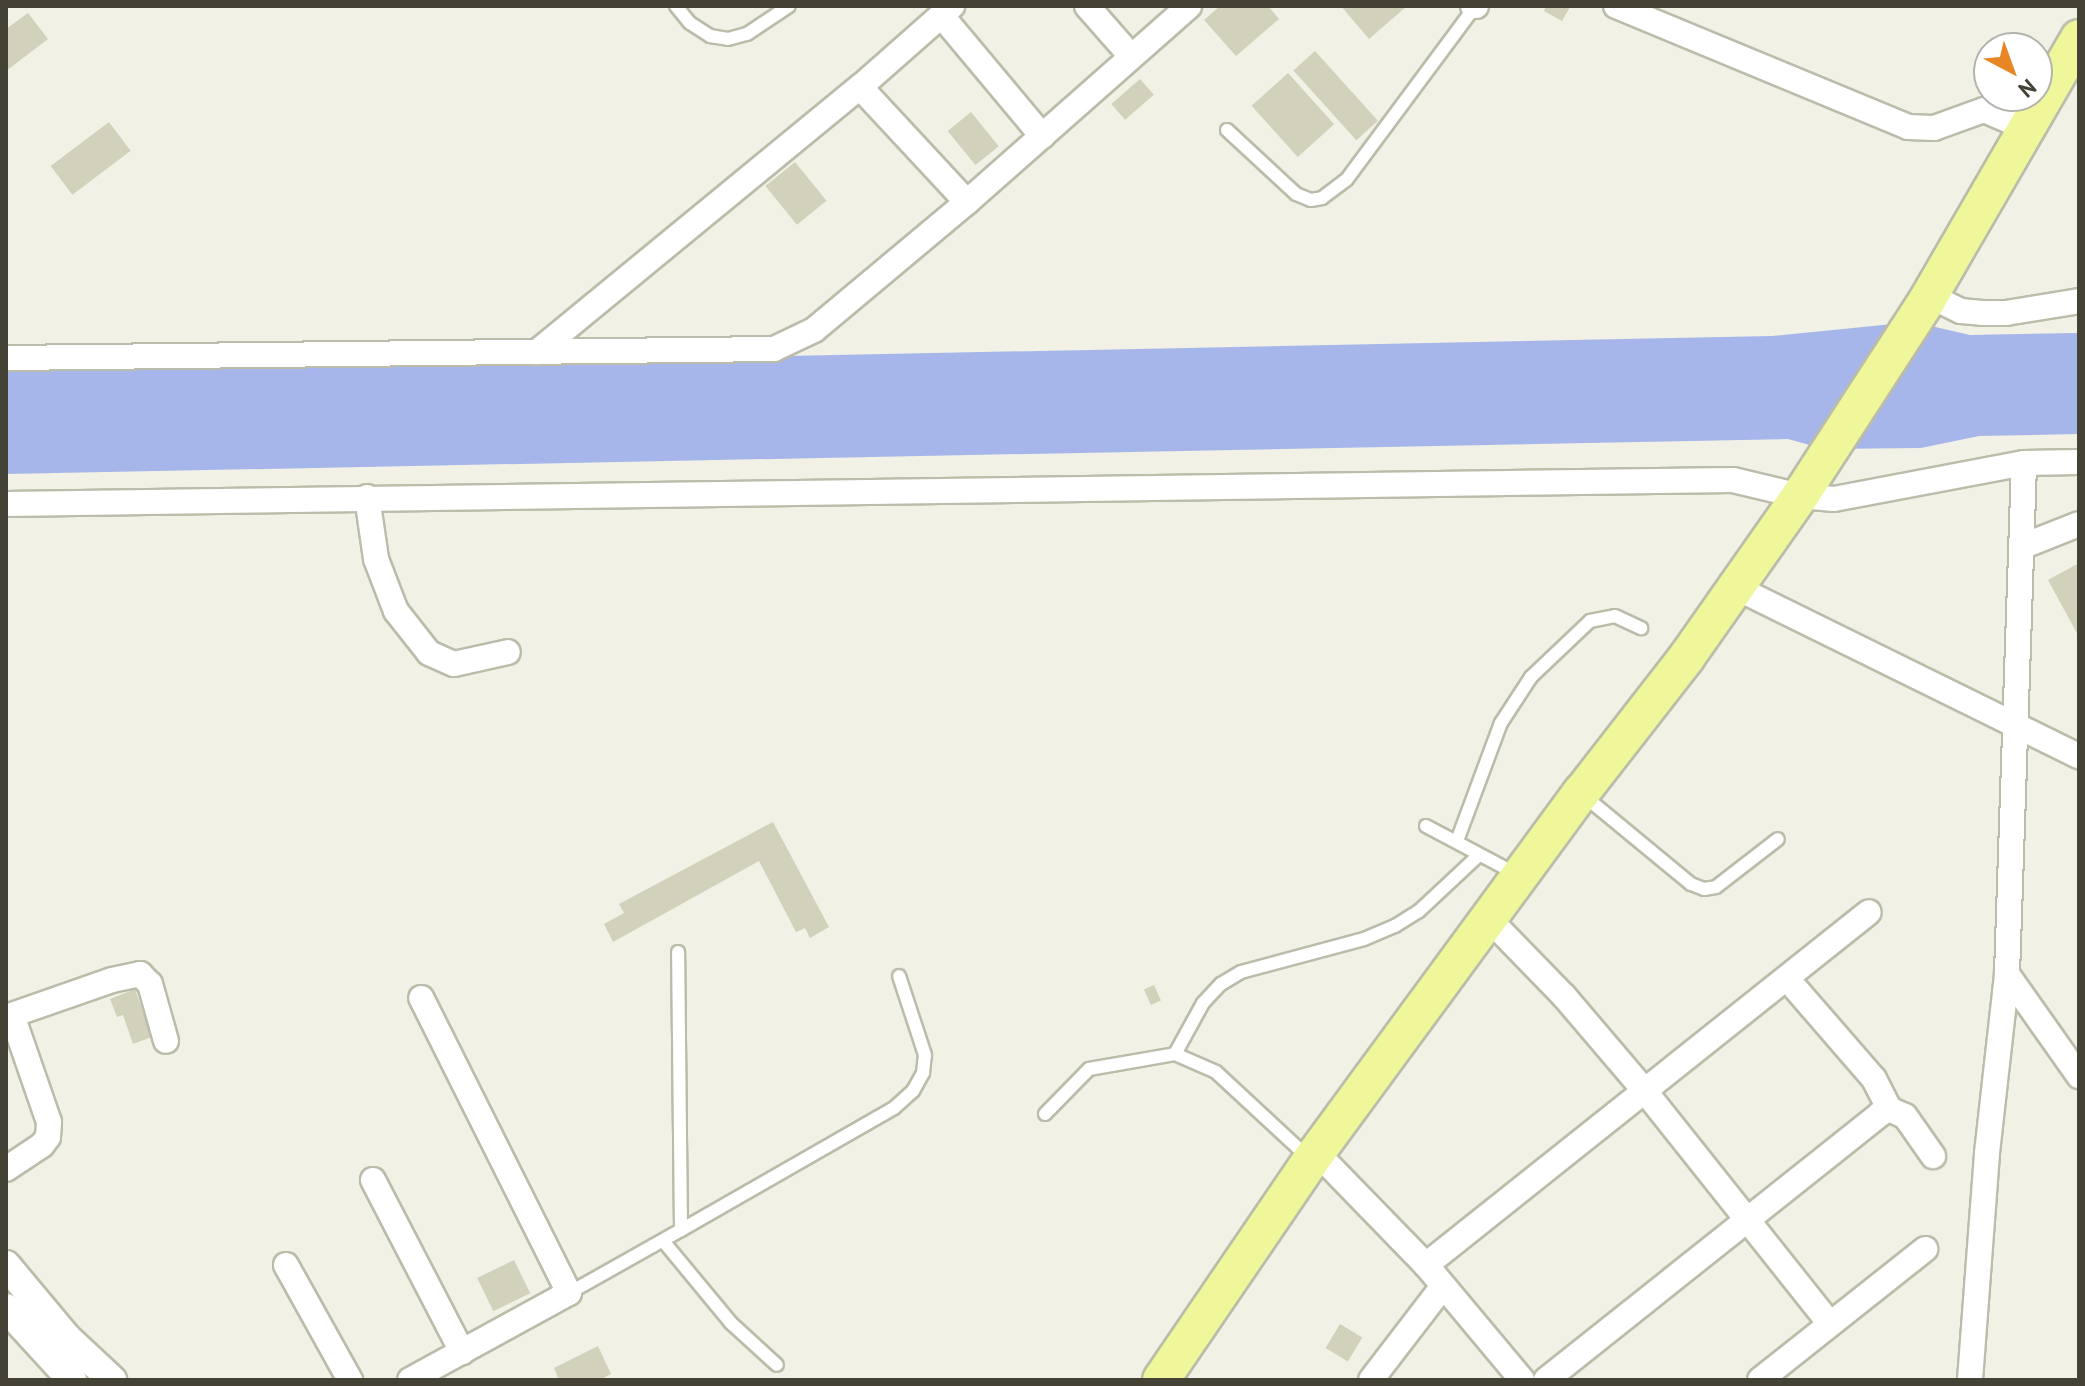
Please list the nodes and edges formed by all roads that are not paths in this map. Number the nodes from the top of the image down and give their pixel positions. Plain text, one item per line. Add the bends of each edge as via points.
1 (676, 6) edge
2 (789, 6) edge
3 (1087, 6) edge
4 (1189, 6) edge
5 (1616, 6) edge
6 (1474, 7) edge
7 (946, 10) edge
8 (2079, 38) edge
9 (1130, 55) junction
10 (860, 87) junction
11 (2026, 128) junction
12 (1227, 130) dead end
13 (1042, 136) junction
14 (967, 202) junction
15 (1928, 299) junction
16 (2079, 301) edge
17 (537, 352) junction
18 (6, 358) edge
19 (2079, 462) edge
20 (2024, 463) junction
21 (1810, 481) junction
22 (367, 497) junction
23 (6, 504) edge
24 (2079, 524) edge
25 (2021, 547) junction
26 (1735, 587) junction
27 (1641, 628) dead end
28 (508, 652) dead end
29 (2015, 726) junction
30 (2079, 756) edge
31 (1581, 793) junction
32 (1426, 826) dead end
33 (1778, 839) dead end
34 (1457, 841) junction
35 (1478, 856) junction
36 (1521, 877) junction
37 (1869, 912) dead end
38 (1490, 920) junction
39 (678, 952) dead end
40 (2007, 974) junction
41 (899, 976) dead end
42 (1796, 989) dead end
43 (421, 998) dead end
44 (9, 1016) edge
45 (166, 1041) dead end
46 (1175, 1054) junction
47 (2079, 1076) edge
48 (1644, 1090) junction
49 (1889, 1109) junction
50 (1045, 1114) dead end
51 (1933, 1156) dead end
52 (1314, 1157) junction
53 (6, 1169) edge
54 (373, 1180) dead end
55 (1744, 1219) junction
56 (681, 1230) junction
57 (664, 1242) junction
58 (1925, 1249) dead end
59 (6, 1265) edge
60 (286, 1265) dead end
61 (1426, 1265) junction
62 (1443, 1286) junction
63 (569, 1293) junction
64 (6, 1308) edge
65 (1830, 1324) junction
66 (462, 1352) junction
67 (777, 1365) dead end
68 (72, 1380) edge
69 (112, 1380) edge
70 (350, 1380) edge
71 (410, 1380) edge
72 (1161, 1380) edge
73 (1371, 1380) edge
74 (1522, 1380) edge
75 (1546, 1380) edge
76 (1760, 1380) edge
77 (1970, 1380) edge

1 - 2 lane via 710,36 728,39 747,34
3 - 9 street
4 - 9 street
5 - 11 street via 1908,127 1934,128 1984,110
6 - 12 lane via 1347,179 1322,198 1296,194
7 - 10 street
7 - 13 street
8 - 11 main road
9 - 13 street
10 - 14 street
10 - 17 street
11 - 15 main road
13 - 14 street
14 - 17 street via 814,330 774,349
15 - 16 street via 1982,313
15 - 21 main road
17 - 18 street
19 - 20 street
20 - 21 street via 1834,499
20 - 25 street
21 - 22 street
21 - 26 main road
22 - 23 street
22 - 28 street via 376,559 396,611 429,653 454,664
24 - 25 street
25 - 29 street
26 - 29 street
26 - 31 main road
27 - 34 lane via 1615,616 1590,621 1531,677 1501,723
29 - 30 street
29 - 40 street
31 - 33 lane via 1691,884 1704,889 1716,887
31 - 36 main road
32 - 34 lane
34 - 35 lane
35 - 36 lane
35 - 46 lane via 1419,911 1395,926 1241,972 1221,984 1203,1003
36 - 38 main road
37 - 48 street
38 - 48 street
38 - 52 main road
39 - 56 lane
40 - 47 street
40 - 77 street
41 - 56 lane via 925,1055 913,1091 894,1108
42 - 49 street via 1874,1079
43 - 63 street
44 - 45 street via 140,974 150,984
44 - 53 street via 49,1122 42,1145
46 - 50 lane via 1089,1069
46 - 52 lane via 1216,1072
48 - 55 street
48 - 61 street
49 - 51 street via 1905,1116
49 - 55 street
52 - 61 street
52 - 72 main road
54 - 66 street
55 - 65 street
55 - 75 street
56 - 57 lane
57 - 63 lane
57 - 67 lane via 741,1334
58 - 65 street
59 - 69 street via 67,1338
60 - 70 street
61 - 62 street
62 - 73 street
62 - 74 street
63 - 66 street
64 - 68 street
65 - 76 street
66 - 71 street

